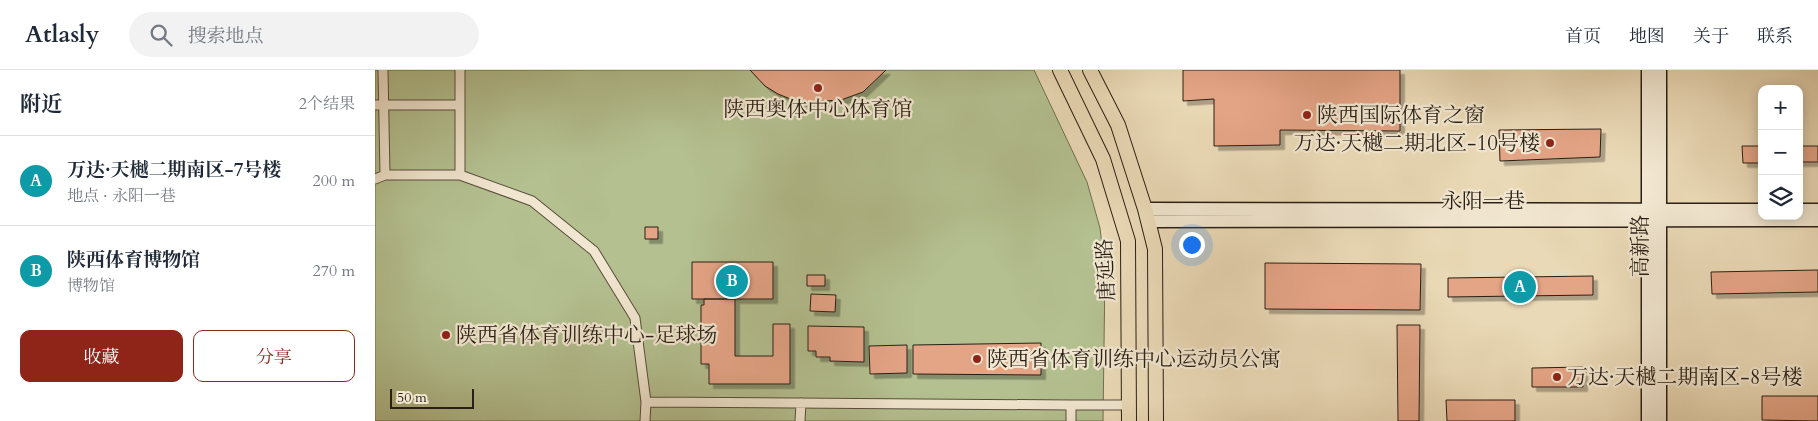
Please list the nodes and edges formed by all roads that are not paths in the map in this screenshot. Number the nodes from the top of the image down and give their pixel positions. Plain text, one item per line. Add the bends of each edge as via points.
1 (383, 70) edge
2 (460, 70) edge
3 (1060, 70) edge
4 (1090, 70) edge
5 (1648, 70) edge
6 (1660, 70) edge
7 (379, 105) edge
8 (460, 105) junction
9 (460, 175) junction
10 (385, 176) junction
11 (375, 179) edge
12 (1758, 210) edge
13 (1803, 210) edge
14 (1818, 210) edge
15 (1147, 215) junction
16 (1654, 216) junction
17 (1818, 220) edge
18 (646, 402) junction
19 (801, 404) junction
20 (1129, 405) junction
21 (1071, 406) junction
22 (645, 421) edge
23 (800, 421) edge
24 (1071, 421) edge
25 (1129, 421) edge
26 (1156, 421) edge
27 (1648, 421) edge
28 (1660, 421) edge

1 - 7 street
2 - 8 street
3 - 20 main road, 唐延路 via 1103,159 1128,241
4 - 15 main road via 1118,125
5 - 16 street, 高新路
6 - 16 street, 高新路
7 - 8 street
7 - 10 street
8 - 9 street
9 - 10 street
9 - 18 street via 532,201 594,251 635,318
10 - 11 street
12 - 16 street, 永阳一巷
13 - 14 street
15 - 16 street, 永阳一巷
15 - 26 main road via 1155,249
16 - 17 street, 永阳一巷
16 - 27 street, 高新路
16 - 28 street, 高新路
18 - 19 street
18 - 22 street
19 - 21 street
19 - 23 street
20 - 21 street
20 - 25 main road, 唐延路
21 - 24 street

